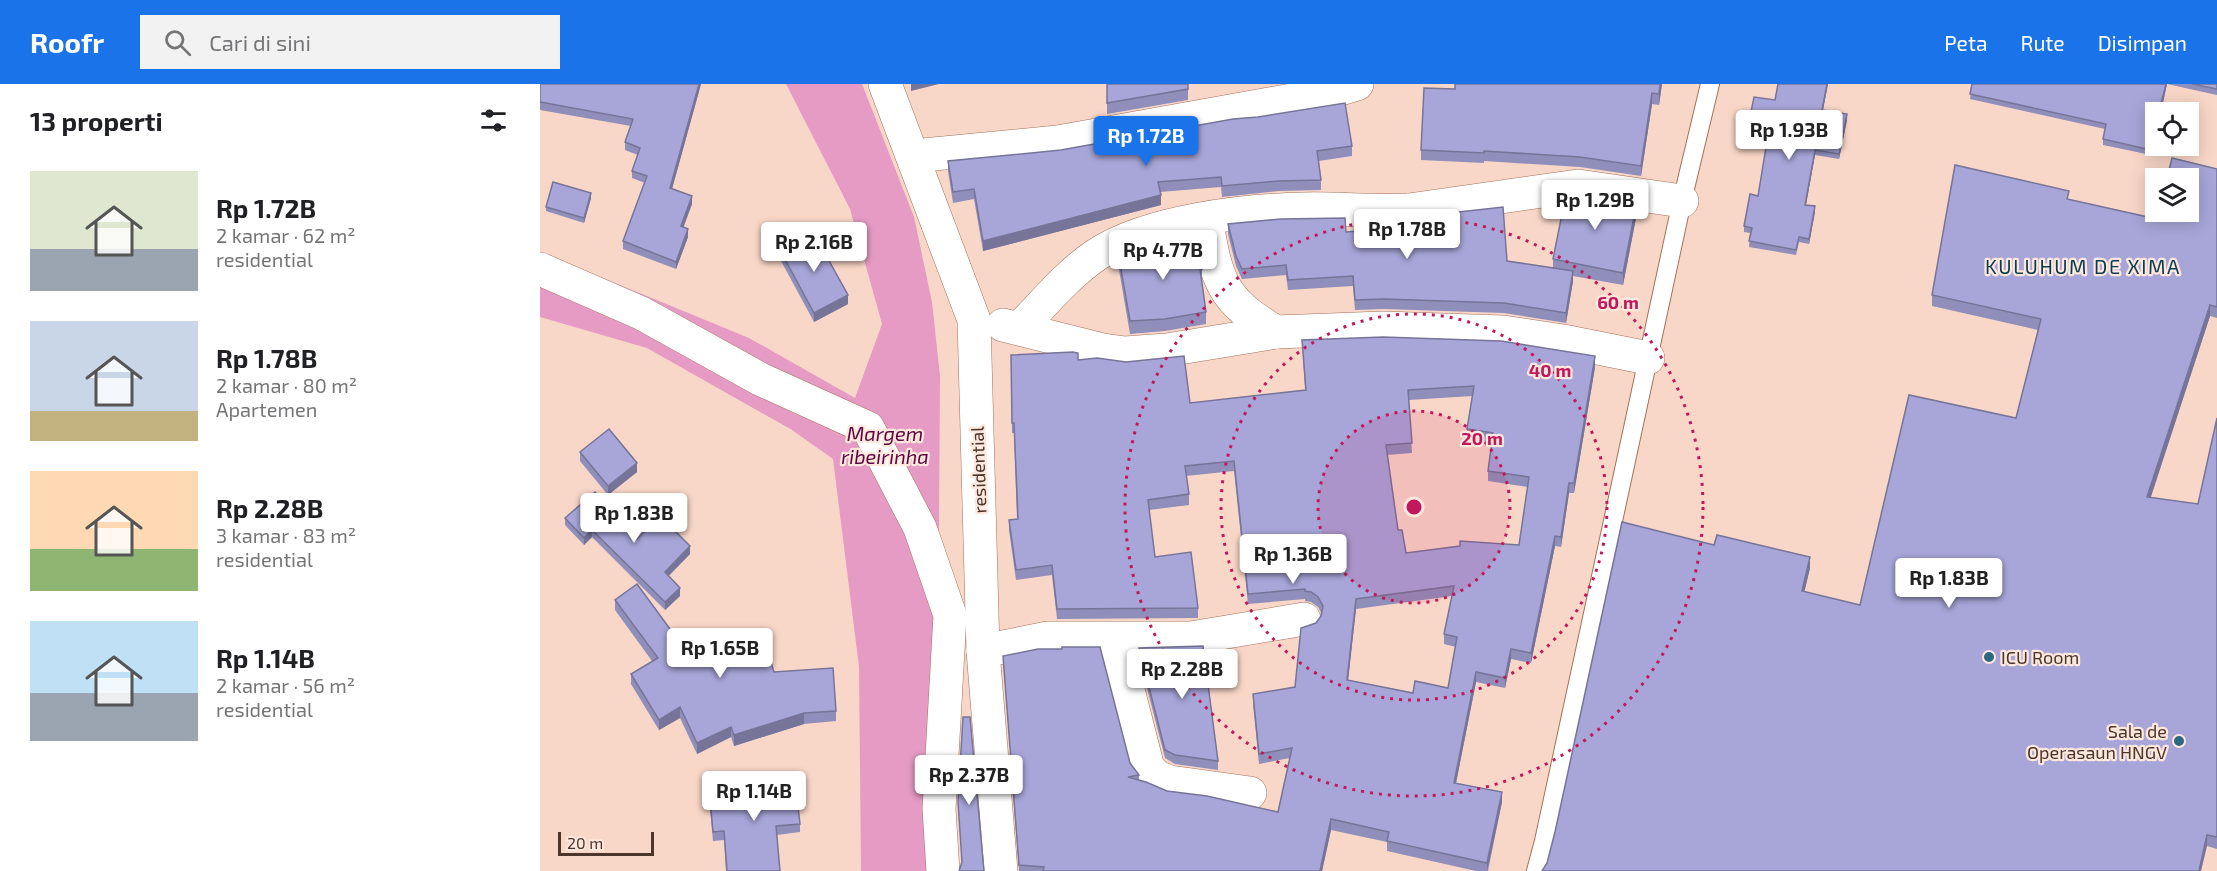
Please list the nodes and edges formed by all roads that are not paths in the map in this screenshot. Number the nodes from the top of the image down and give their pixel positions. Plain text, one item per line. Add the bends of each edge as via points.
1 (885, 84) edge
2 (1357, 84) edge
3 (1710, 84) edge
4 (913, 156) junction
5 (1682, 201) junction
6 (1206, 219) junction
7 (540, 268) edge
8 (974, 320) junction
9 (1020, 328) junction
10 (1276, 332) junction
11 (1648, 358) junction
12 (1304, 619) dead end
13 (1115, 639) junction
14 (983, 651) junction
15 (1250, 793) dead end
16 (943, 871) edge
17 (1001, 871) edge
18 (1536, 871) edge

1 - 4 street, residential
2 - 4 street via 1320,95 1058,142
3 - 5 lane
4 - 8 street, residential
5 - 6 street via 1578,186 1410,210 1284,210
5 - 11 lane
6 - 9 street via 1127,239 1098,254 1074,272
6 - 10 street via 1220,279 1228,294
7 - 16 street via 641,313 760,380 868,428 920,528 950,615 939,809
8 - 9 street
8 - 14 street, residential
9 - 10 street via 1125,353
10 - 11 street via 1383,328 1503,332
11 - 18 lane
12 - 13 street via 1191,638
13 - 14 street via 1048,638
13 - 15 street via 1148,768 1170,782
14 - 17 street, residential

